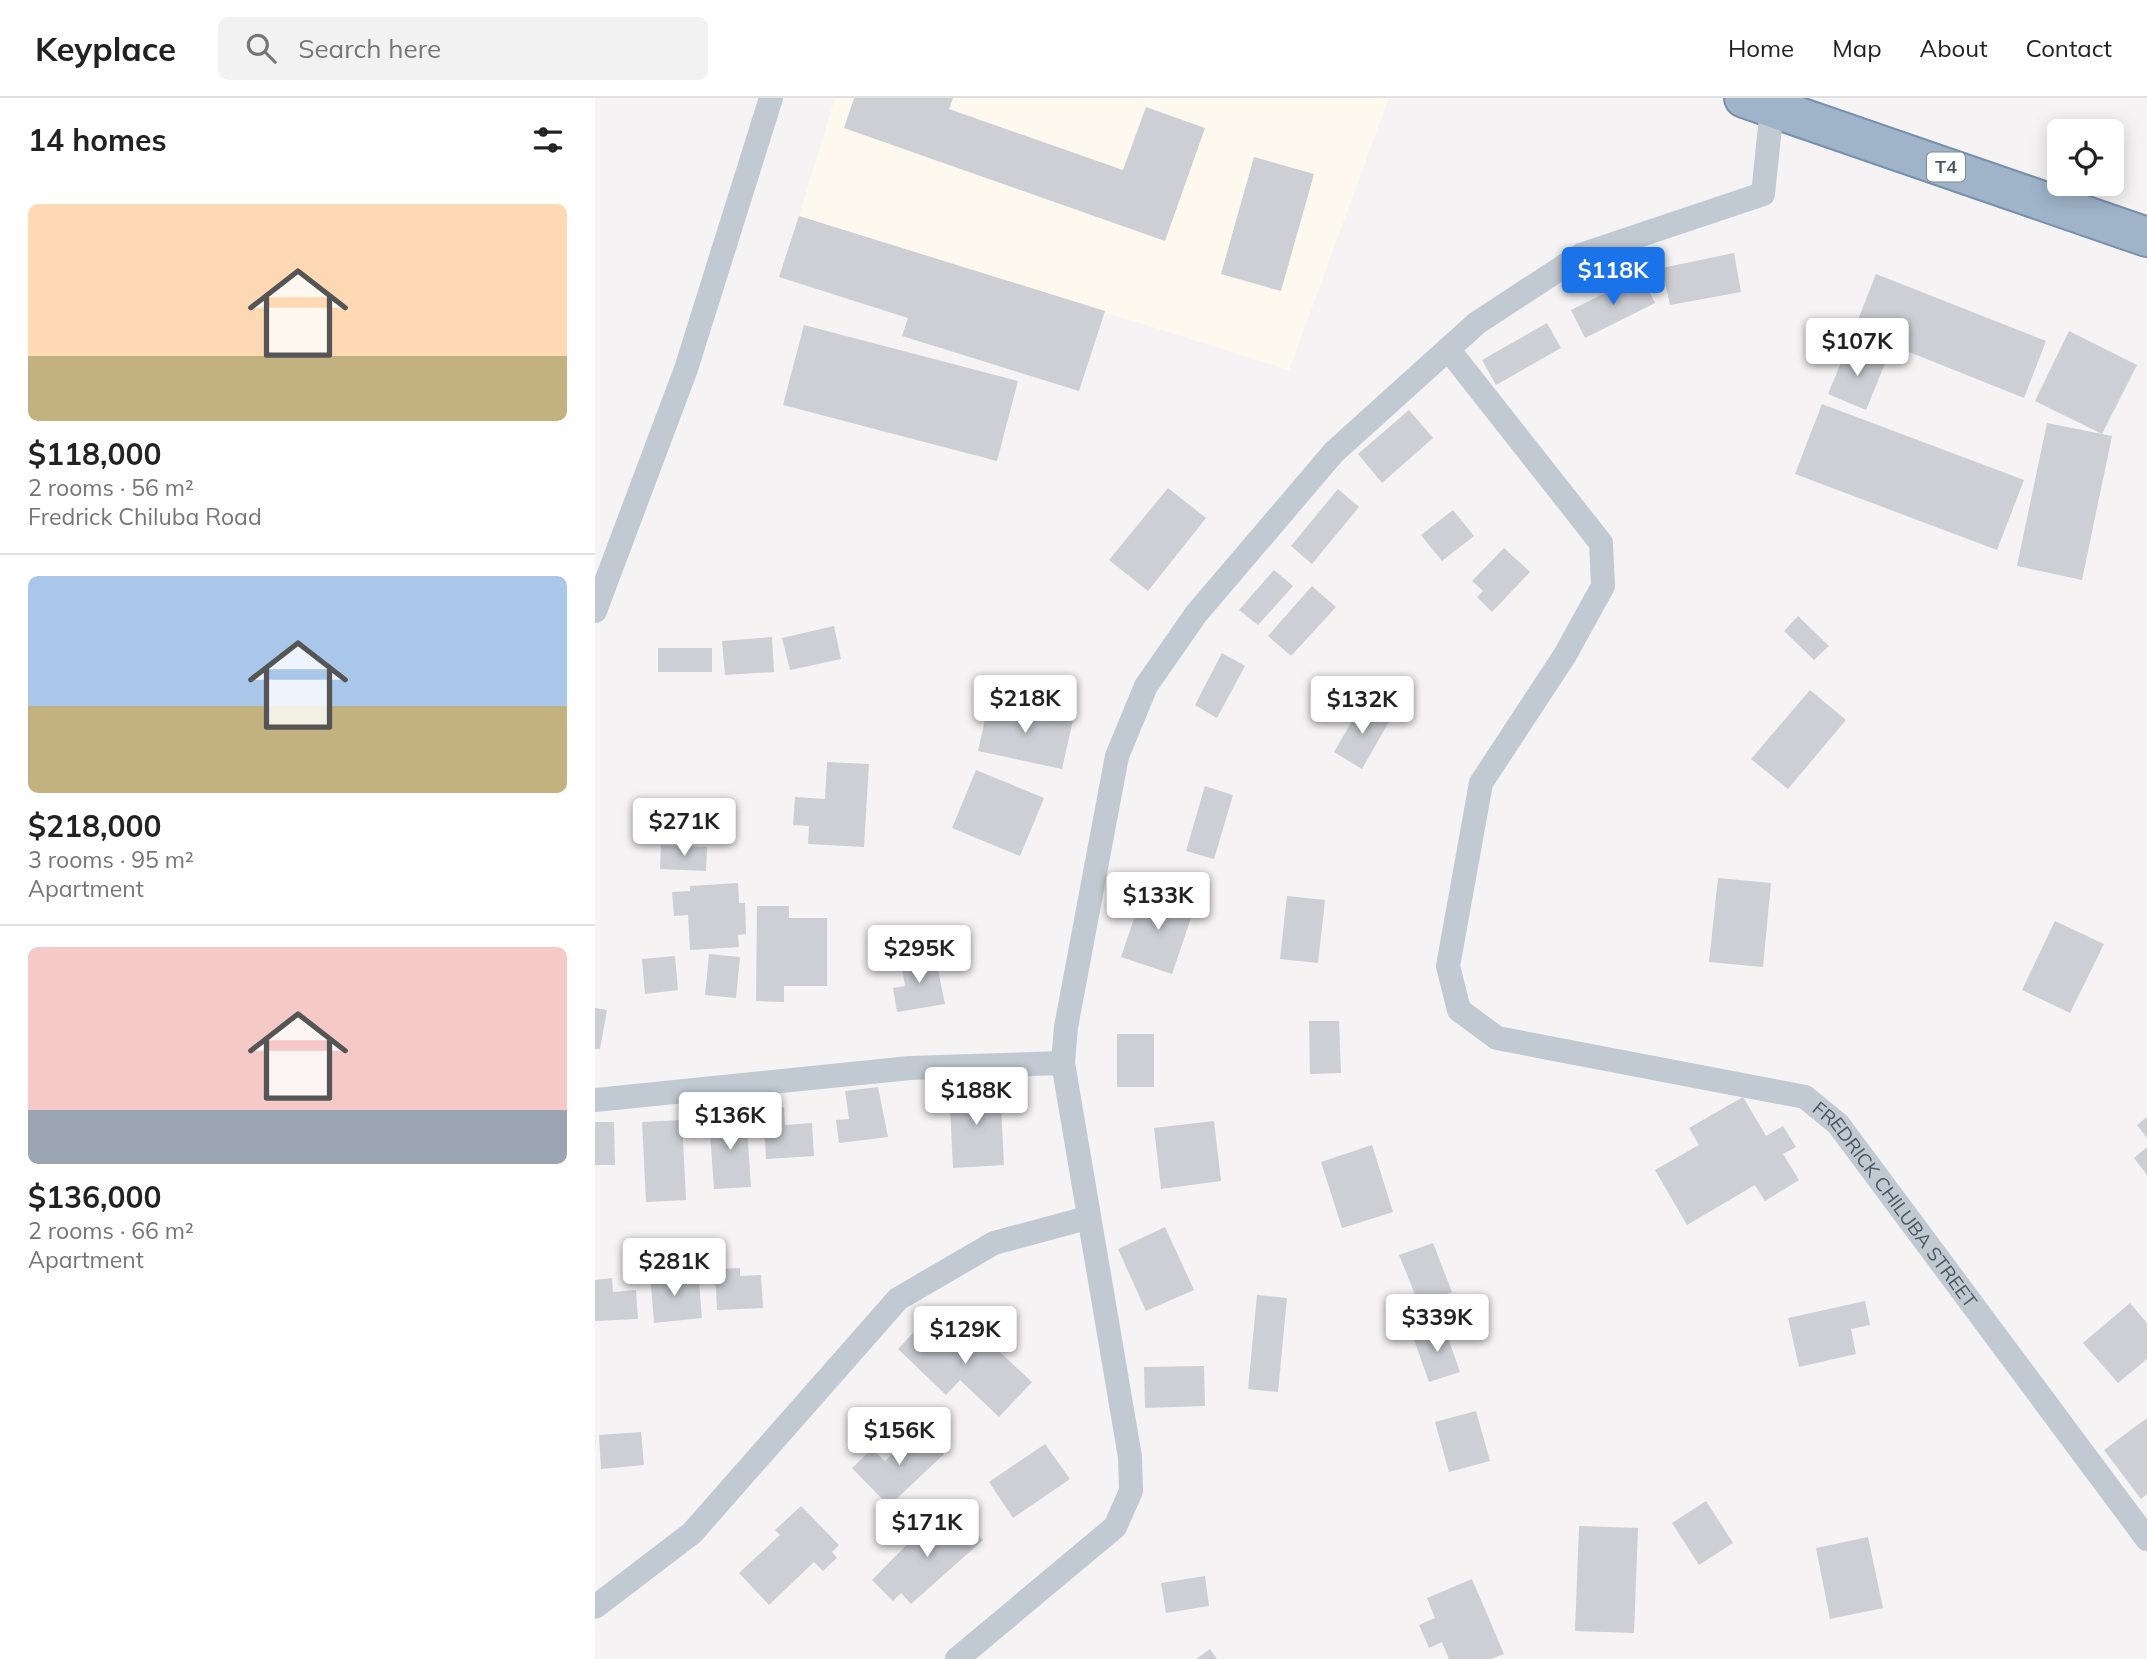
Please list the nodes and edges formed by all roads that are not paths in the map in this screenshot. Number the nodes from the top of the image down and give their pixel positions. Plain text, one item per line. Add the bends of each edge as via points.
1 (771, 98) edge
2 (1758, 103) edge
3 (2147, 237) edge
4 (1448, 349) junction
5 (595, 611) edge
6 (1063, 1063) junction
7 (595, 1100) edge
8 (1087, 1218) junction
9 (2147, 1539) edge
10 (595, 1607) edge
11 (957, 1659) edge

1 - 5 street via 686,369
2 - 3 highway, T4
2 - 4 street via 1763,194 1581,255 1477,323
4 - 6 street via 1334,452 1196,614 1146,685 1117,756
4 - 9 street, FREDRICK CHILUBA STREET via 1601,543 1603,586 1565,655 1481,783 1448,966 1459,1010 1497,1038 1805,1097 1838,1124
6 - 7 street via 910,1068
6 - 8 street
8 - 10 street via 994,1243 898,1299 692,1533
8 - 11 street via 1130,1457 1131,1491 1115,1527

